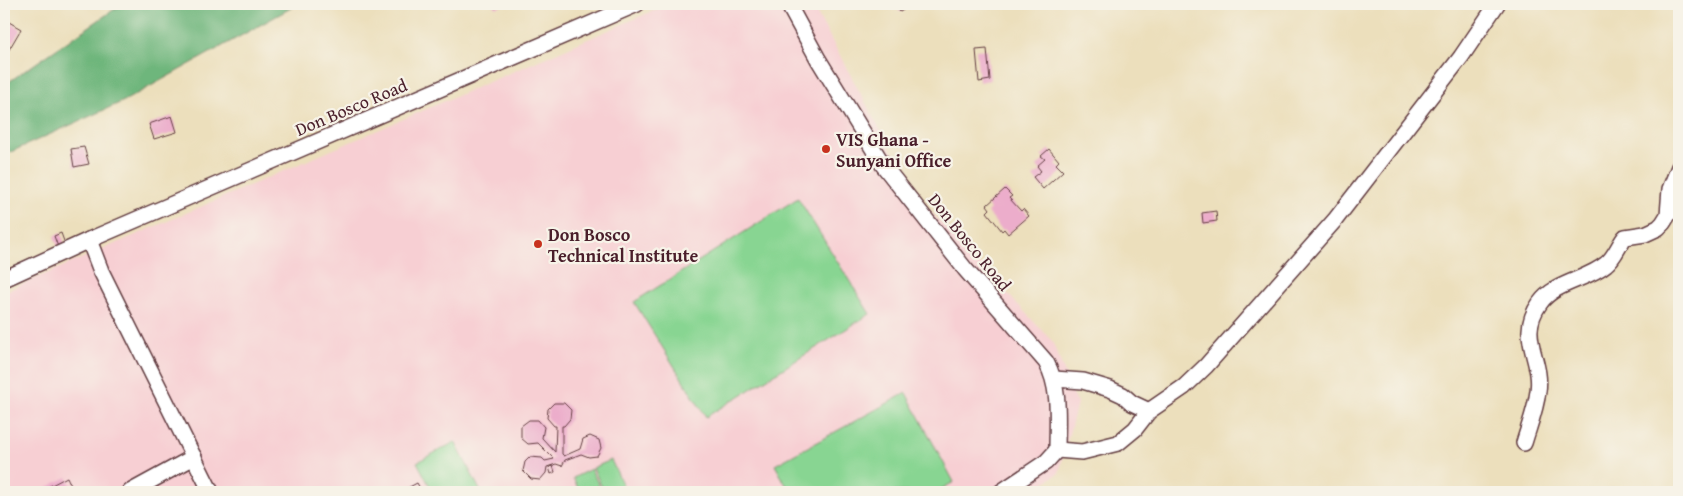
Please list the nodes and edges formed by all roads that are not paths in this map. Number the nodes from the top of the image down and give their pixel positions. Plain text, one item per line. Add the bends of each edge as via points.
1 (637, 4) edge
2 (788, 4) edge
3 (1497, 4) edge
4 (1679, 167) edge
5 (91, 244) junction
6 (4, 279) edge
7 (1054, 379) junction
8 (1149, 411) junction
9 (1524, 443) dead end
10 (1056, 450) junction
11 (194, 458) junction
12 (130, 492) edge
13 (211, 492) edge
14 (1001, 492) edge

1 - 5 street, Don Bosco Road
2 - 7 street, Don Bosco Road via 883,165 965,269 1046,362
3 - 8 street via 1461,57 1335,220 1206,366 1184,387
4 - 9 street via 1670,189 1668,215 1658,228 1625,237 1605,265 1549,294 1540,302 1532,317 1529,334 1539,390
5 - 6 street, Don Bosco Road
5 - 11 street via 101,271
7 - 8 street via 1083,381 1110,389
7 - 10 street, Don Bosco Road via 1057,394
8 - 10 street via 1118,443 1082,452
10 - 14 street via 1046,462
11 - 12 street
11 - 13 street

